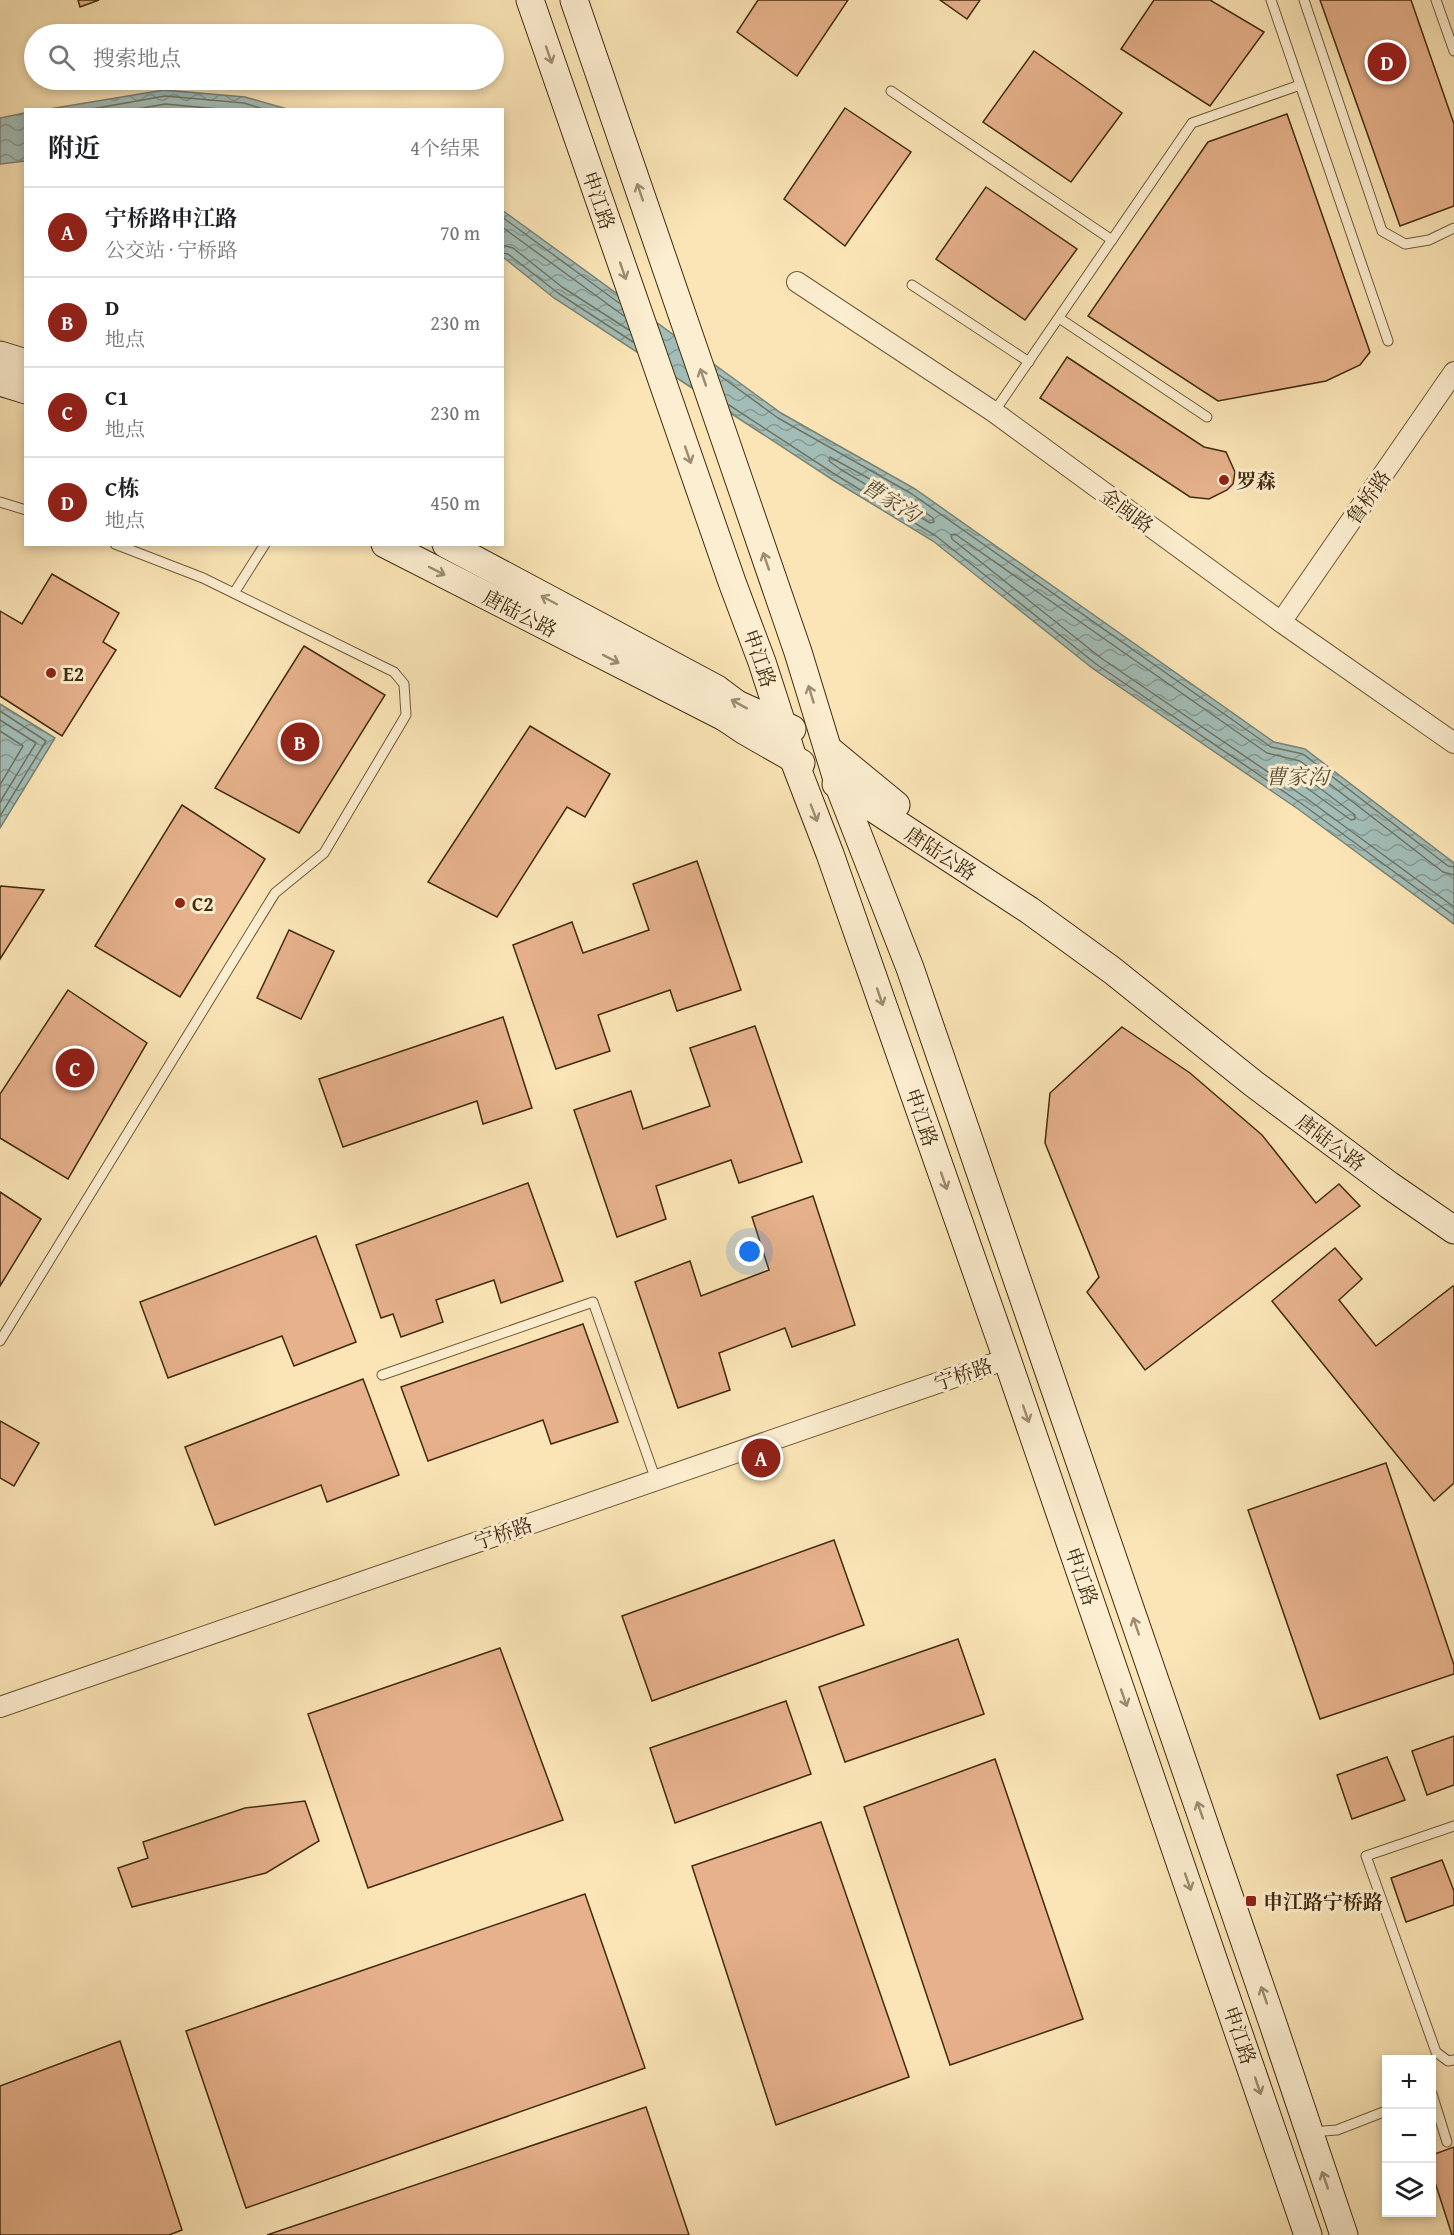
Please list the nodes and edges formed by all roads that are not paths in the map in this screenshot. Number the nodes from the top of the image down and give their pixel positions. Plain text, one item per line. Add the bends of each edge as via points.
1 (530, 0) edge
2 (574, 0) edge
3 (1271, 0) edge
4 (1304, 0) edge
5 (1436, 0) edge
6 (1454, 51) edge
7 (1300, 85) junction
8 (891, 91) dead end
9 (1454, 228) edge
10 (1112, 240) junction
11 (797, 282) dead end
12 (912, 285) dead end
13 (1059, 318) junction
14 (1388, 340) dead end
15 (0, 355) edge
16 (24, 362) edge
17 (1029, 362) junction
18 (1454, 372) edge
19 (0, 382) edge
20 (24, 389) edge
21 (994, 412) junction
22 (1207, 417) dead end
23 (0, 502) edge
24 (24, 509) edge
25 (120, 546) edge
26 (264, 546) edge
27 (389, 546) edge
28 (450, 546) edge
29 (234, 593) junction
30 (1281, 622) junction
31 (782, 724) junction
32 (1454, 743) edge
33 (828, 750) junction
34 (794, 758) junction
35 (839, 786) junction
36 (1454, 1211) edge
37 (1454, 1230) edge
38 (0, 1341) edge
39 (1007, 1359) junction
40 (382, 1375) dead end
41 (656, 1480) junction
42 (0, 1707) edge
43 (1454, 1826) edge
44 (1454, 2060) edge
45 (1436, 2109) edge
46 (1382, 2113) edge
47 (1309, 2132) junction
48 (1447, 2142) dead end
49 (1308, 2235) edge
50 (1344, 2235) edge

1 -> 31 main road, 申江路
33 -> 2 main road, 申江路
3 - 7 lane
4 - 9 lane via 1382,231 1405,244 1429,240
5 - 6 lane
7 - 10 lane via 1192,123
7 - 14 lane
8 - 10 lane
10 - 13 lane
11 - 21 street, 金闽路
12 - 17 lane
13 - 17 lane
13 - 22 lane
15 - 16 main road
17 - 21 lane
18 - 30 street, 鲁桥路
19 - 20 main road
21 - 30 street, 金闽路
23 - 24 lane
25 - 29 lane
26 - 29 lane
27 -> 34 main road, 唐陆公路 via 724,717
31 -> 28 main road, 唐陆公路 via 737,704 717,689
29 - 38 lane via 394,672 404,684 406,715 324,853 275,893
30 - 32 street, 金闽路
31 - 33 main road, 唐陆公路
31 - 34 main road, 申江路
33 - 35 main road, 申江路
33 - 36 main road, 唐陆公路 via 920,824 1107,948 1330,1122
34 - 35 main road, 唐陆公路
34 -> 39 main road, 申江路
35 - 37 main road, 唐陆公路 via 1029,910 1113,971 1254,1084
47 -> 35 main road, 申江路 via 910,968
39 - 41 street, 宁桥路
39 -> 49 main road, 申江路
40 - 41 lane via 592,1302
41 - 42 street, 宁桥路
43 - 44 lane via 1366,1856 1436,2052 1448,2061
45 - 48 lane
46 - 47 lane via 1337,2130
50 -> 47 main road, 申江路

